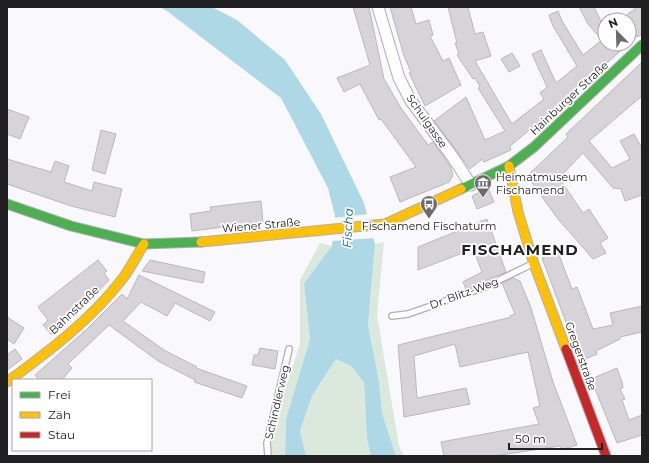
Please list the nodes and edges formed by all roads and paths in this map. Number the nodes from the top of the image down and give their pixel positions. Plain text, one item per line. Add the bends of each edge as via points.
1 (378, 7) edge
2 (642, 45) edge
3 (509, 166) junction
4 (471, 185) junction
5 (7, 204) edge
6 (144, 244) junction
7 (534, 264) junction
8 (392, 316) dead end
9 (289, 349) dead end
10 (7, 382) edge
11 (268, 456) edge
12 (606, 456) edge

1 - 4 street, Schulgasse via 399,78 410,101
2 - 3 main road, Hainburger Straße via 534,147
3 - 4 main road, Wiener Straße
3 - 7 main road, Gregerstraße via 518,212
4 - 6 main road, Wiener Straße via 385,224 208,242
5 - 6 main road, Wiener Straße via 71,226
6 - 10 main road, Bahnstraße via 120,282 98,305 59,342
7 - 8 lane, Dr. Blitz-Weg via 485,287 408,314
7 - 12 main road, Gregerstraße
9 - 11 lane, Schindlerweg via 267,443

